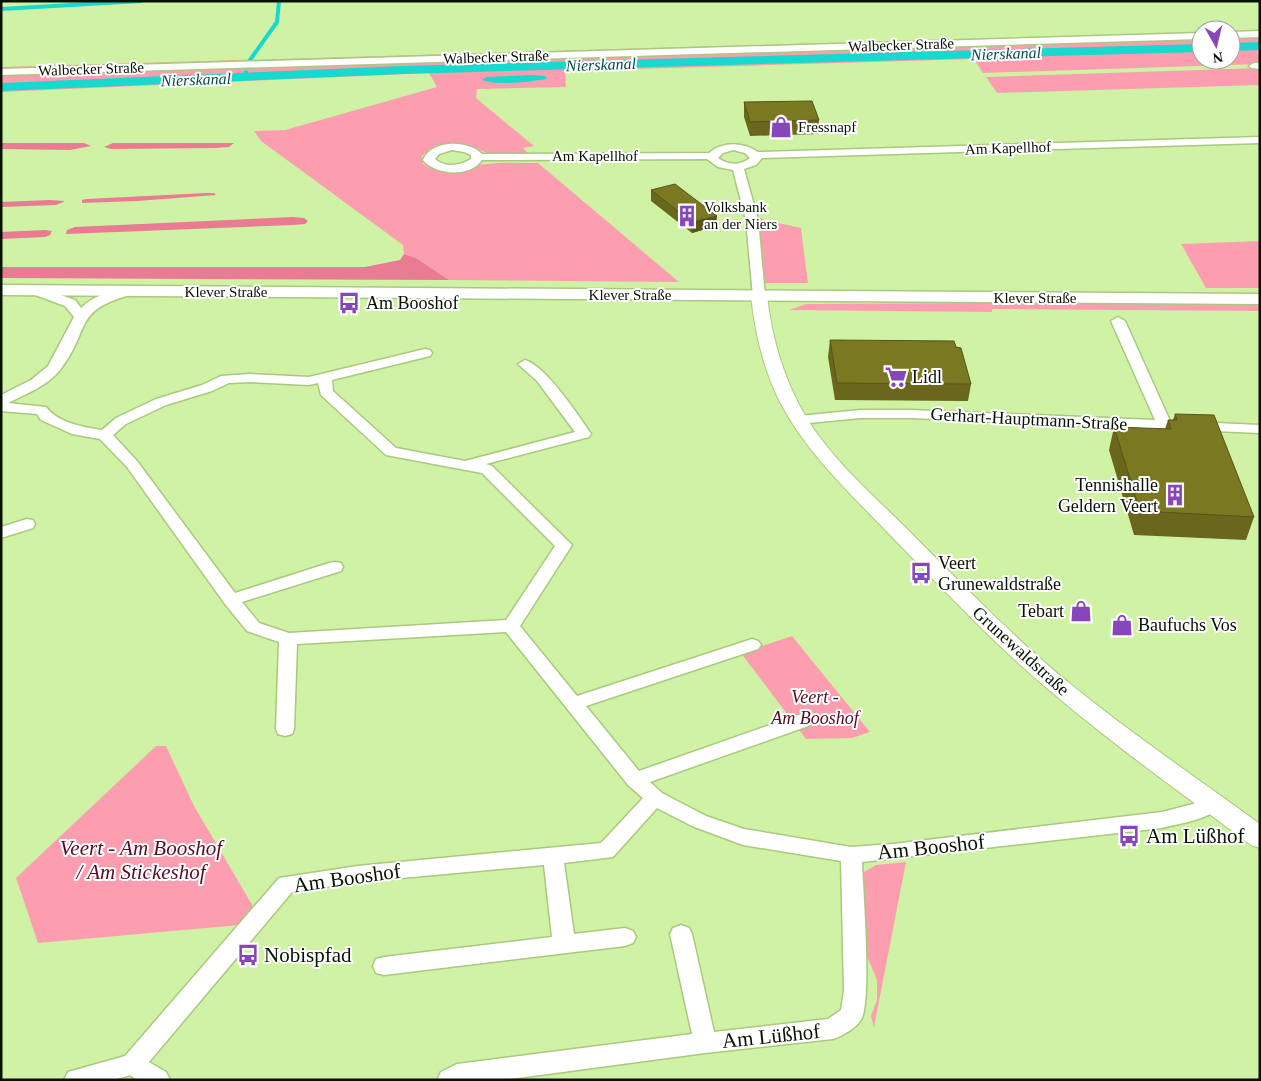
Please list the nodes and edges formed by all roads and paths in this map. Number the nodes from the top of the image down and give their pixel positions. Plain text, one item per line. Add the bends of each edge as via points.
1 (1260, 34) edge
2 (1241, 35) edge
3 (1191, 36) edge
4 (1, 72) edge
5 (1260, 140) edge
6 (712, 156) junction
7 (756, 156) junction
8 (478, 157) dead end
9 (738, 167) junction
10 (1, 290) edge
11 (35, 290) junction
12 (129, 291) junction
13 (759, 296) junction
14 (1260, 299) edge
15 (80, 315) junction
16 (1118, 321) dead end
17 (425, 353) dead end
18 (525, 364) dead end
19 (326, 378) junction
20 (37, 382) junction
21 (1, 401) edge
22 (1, 407) edge
23 (41, 410) junction
24 (799, 420) junction
25 (1165, 425) junction
26 (1260, 429) edge
27 (105, 435) junction
28 (463, 466) junction
29 (27, 524) dead end
30 (1, 533) edge
31 (335, 567) dead end
32 (231, 600) junction
33 (511, 626) junction
34 (288, 639) junction
35 (752, 645) dead end
36 (572, 704) junction
37 (807, 719) dead end
38 (285, 729) dead end
39 (636, 780) junction
40 (655, 798) junction
41 (1212, 803) junction
42 (1260, 838) edge
43 (852, 855) junction
44 (553, 857) junction
45 (681, 934) dead end
46 (625, 937) dead end
47 (564, 944) junction
48 (384, 966) dead end
49 (705, 1043) junction
50 (132, 1064) junction
51 (76, 1080) edge
52 (158, 1080) edge
53 (449, 1080) edge

1 - 2 street
3 - 4 street, Walbecker Straße
5 - 7 street, Am Kapellhof
6 - 7 street, Am Kapellhof via 719,150 733,148 748,150
6 - 8 street, Am Kapellhof
6 - 9 street, Am Kapellhof via 722,165
7 - 9 street, Am Kapellhof via 753,163
9 - 13 street via 752,220
10 - 11 main road, Klever Straße
11 - 12 main road, Klever Straße
11 - 15 street via 70,303
12 - 13 main road, Klever Straße
12 - 15 street via 101,298
13 - 14 main road, Klever Straße
13 - 24 street, Grunewaldstraße via 774,370
15 - 20 street via 61,357 53,369
16 - 25 street
17 - 19 street
18 - 28 street via 542,378 584,434
19 - 27 street via 309,381 226,379 160,402 121,421
19 - 28 street via 326,392 392,452
20 - 21 street
20 - 23 street
22 - 23 street
23 - 27 street via 46,417 77,431
24 - 25 street, Gerhart-Hauptmann-Straße via 860,414 911,414
24 - 41 street, Grunewaldstraße via 847,478 1010,644 1087,710
25 - 26 street, Gerhart-Hauptmann-Straße
27 - 32 street via 132,464
28 - 33 street via 487,469 564,545
29 - 30 street
31 - 32 street
32 - 34 street via 253,627
33 - 34 street
33 - 36 street, Am Booshof
34 - 38 street
35 - 36 street
36 - 39 street, Am Booshof
37 - 39 street
39 - 40 street, Am Booshof
40 - 43 street, Am Booshof via 699,821 743,837
40 - 44 street, Am Booshof via 606,851
41 - 42 street, Grunewaldstraße
41 - 43 street, Am Booshof via 1162,820
43 - 49 street, Am Lüßhof via 852,1016 833,1029
44 - 47 street
44 - 50 street, Am Booshof via 358,874 286,884
45 - 49 street, Am Lüßhof
46 - 47 street
47 - 48 street
49 - 53 street, Am Lüßhof via 457,1075
50 - 51 street
50 - 52 street

